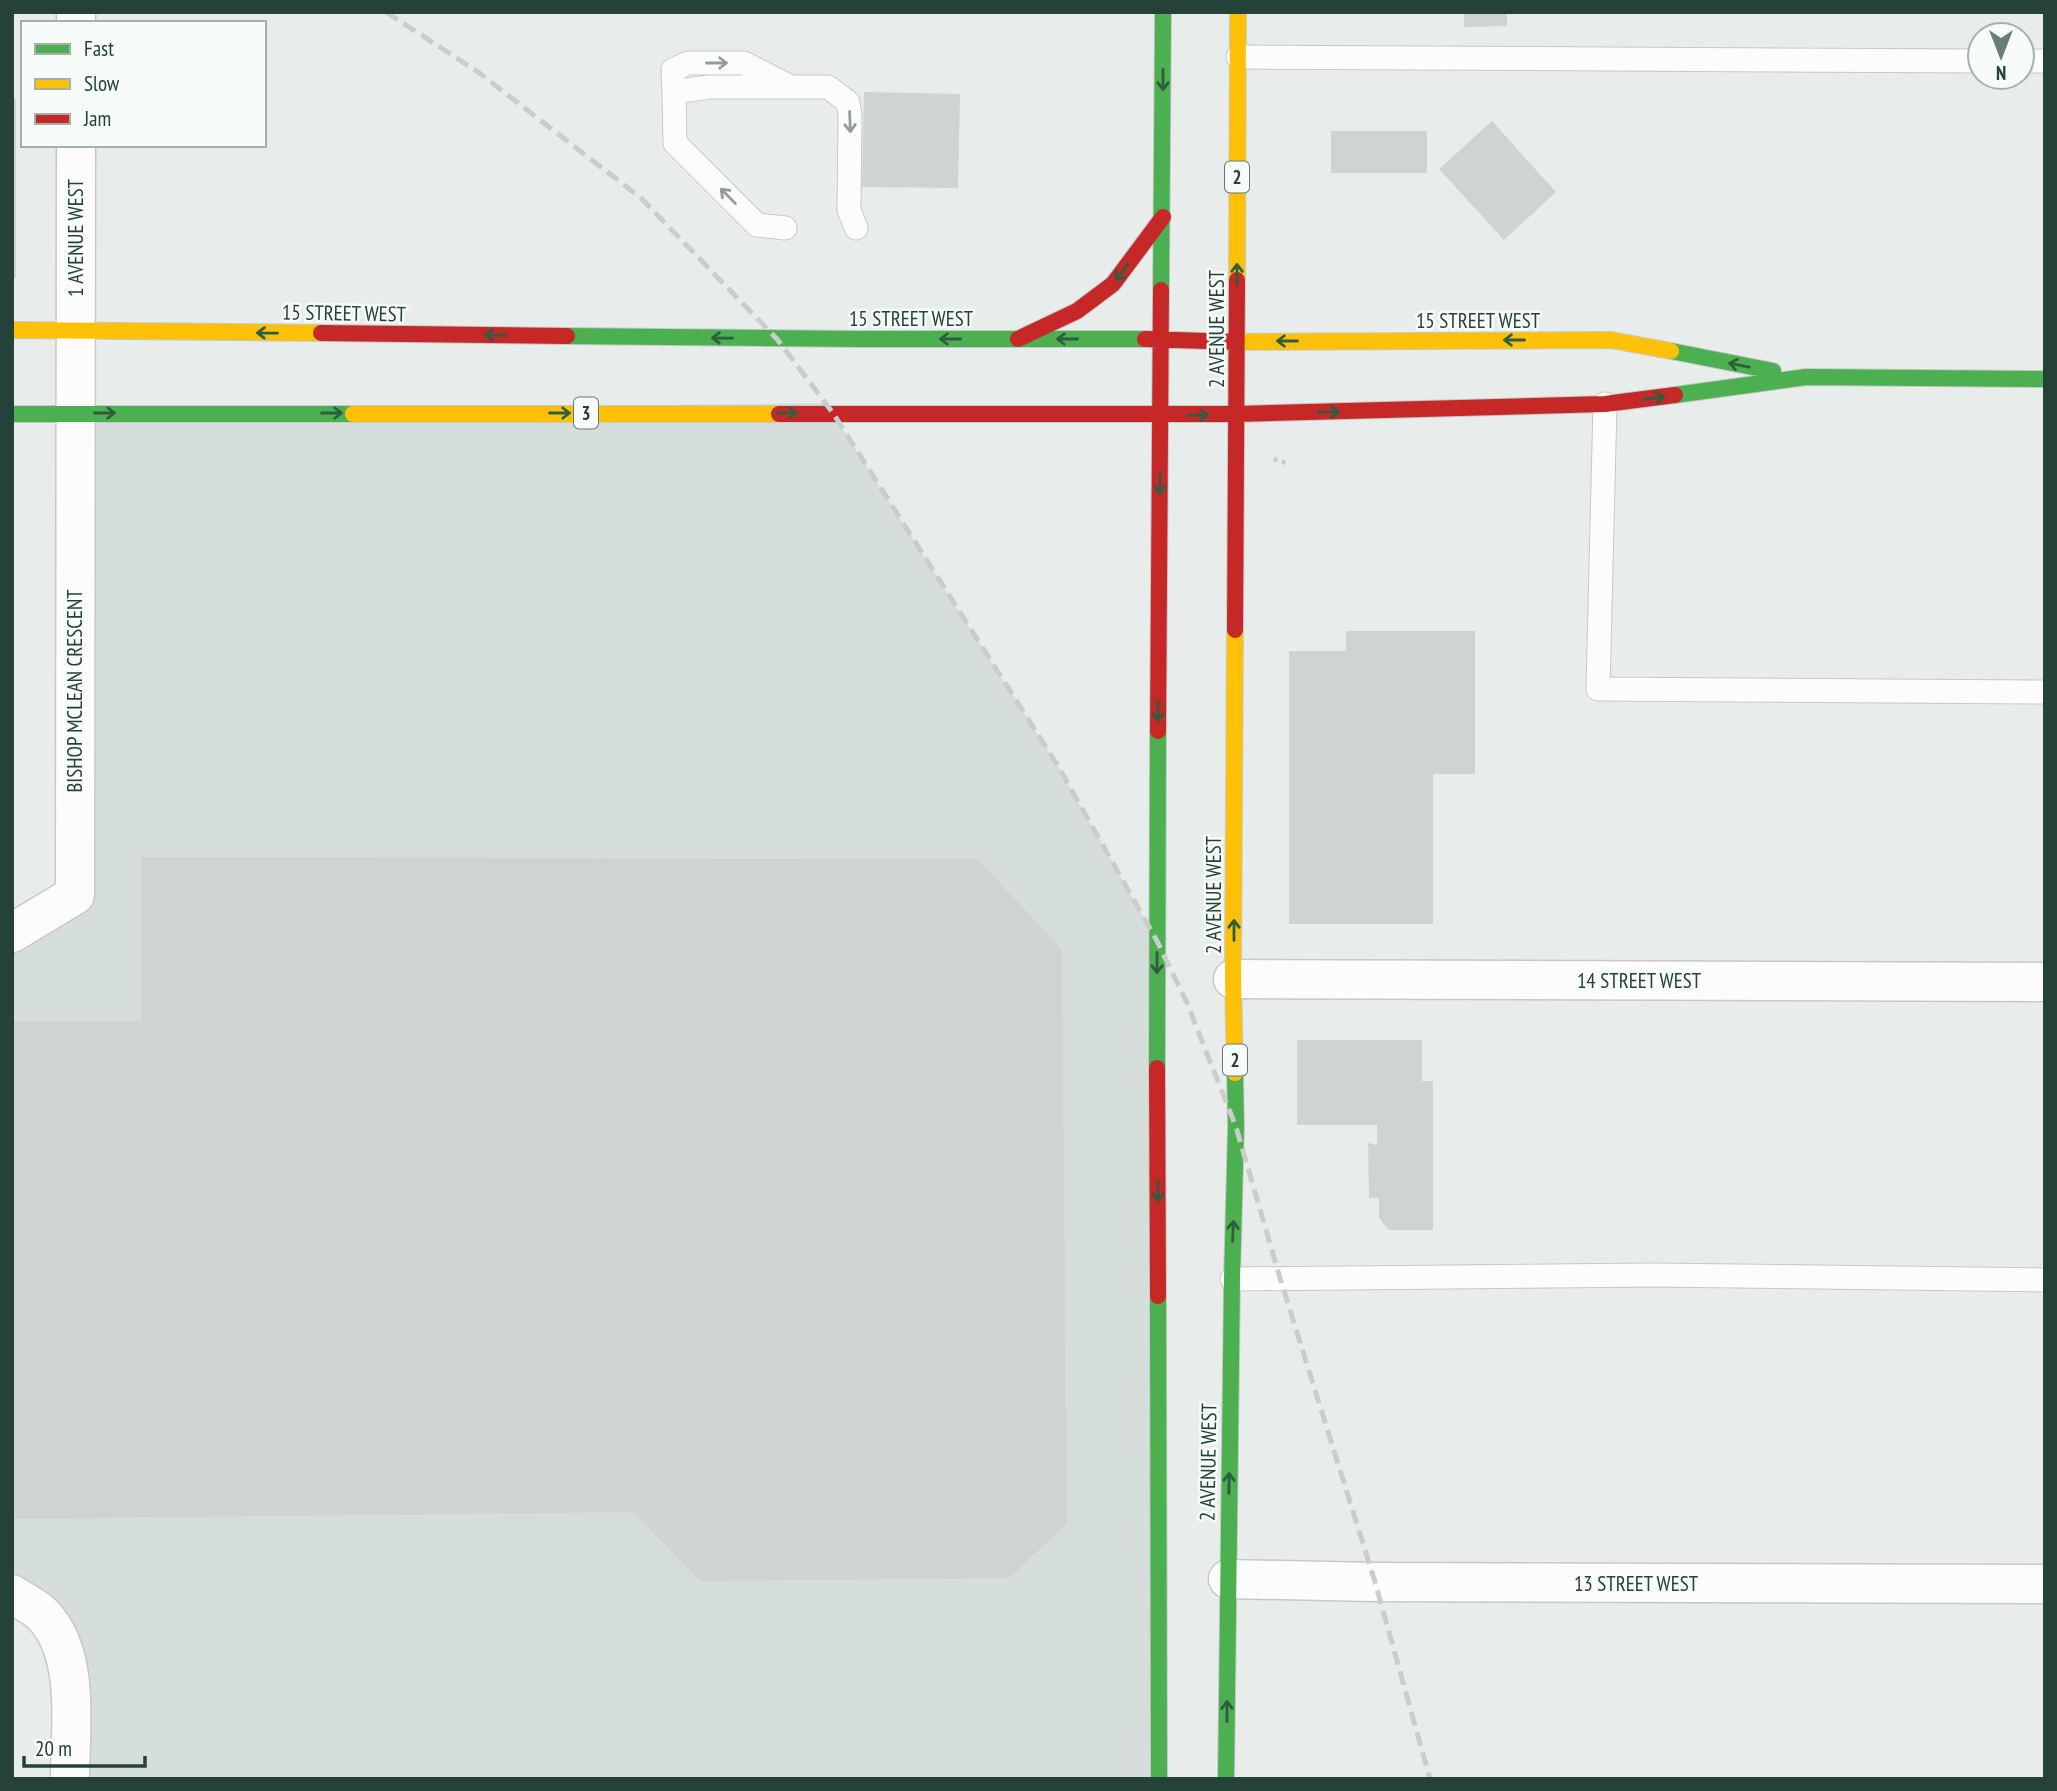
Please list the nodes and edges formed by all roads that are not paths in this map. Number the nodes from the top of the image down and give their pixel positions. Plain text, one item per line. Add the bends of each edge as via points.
1 (1163, 12) edge
2 (1238, 12) edge
3 (1238, 57) junction
4 (1966, 61) edge
5 (76, 147) edge
6 (1163, 217) junction
7 (785, 228) dead end
8 (856, 228) dead end
9 (12, 330) edge
10 (75, 330) junction
11 (1018, 339) junction
12 (1160, 339) junction
13 (1236, 342) junction
14 (1806, 377) junction
15 (2045, 379) edge
16 (1605, 404) junction
17 (74, 413) junction
18 (12, 414) edge
19 (1237, 414) junction
20 (1160, 415) junction
21 (2045, 692) edge
22 (12, 933) edge
23 (1233, 979) junction
24 (2045, 982) edge
25 (1232, 1279) junction
26 (2045, 1280) edge
27 (1228, 1579) junction
28 (2045, 1584) edge
29 (12, 1594) edge
30 (70, 1779) edge
31 (1159, 1779) edge
32 (1226, 1779) edge

1 -> 6 main road
2 - 3 main road, 2 AVENUE WEST / 2
3 - 4 lane
13 -> 3 main road, 2 AVENUE WEST / 2
5 - 10 street, 1 AVENUE WEST
6 -> 11 main road via 1113,284 1077,311
6 - 12 main road
7 -> 8 lane via 757,225 675,143 674,92 709,87 828,87 848,102 849,210
9 - 10 main road, 15 STREET WEST
11 -> 10 main road, 15 STREET WEST
10 - 17 street, 1 AVENUE WEST
12 -> 11 main road, 15 STREET WEST
12 - 13 main road, 15 STREET WEST
12 - 20 main road
14 -> 13 main road, 15 STREET WEST via 1611,340
13 - 19 main road, 2 AVENUE WEST / 2
14 - 15 main road, 15 STREET WEST
16 -> 14 main road, 15 STREET WEST
19 -> 16 main road, 15 STREET WEST
16 - 21 lane via 1598,689
17 - 18 main road, 15 STREET WEST / 3
17 -> 20 main road, 15 STREET WEST / 3
17 - 22 street, BISHOP MCLEAN CRESCENT via 75,895
20 -> 19 main road, 15 STREET WEST
23 -> 19 main road, 2 AVENUE WEST / 2
20 -> 31 main road
23 - 24 street, 14 STREET WEST
25 -> 23 main road, 2 AVENUE WEST / 2
25 - 26 lane via 1653,1275
27 -> 25 main road, 2 AVENUE WEST / 2
27 - 28 street, 13 STREET WEST
32 -> 27 main road, 2 AVENUE WEST / 2
29 - 30 street via 43,1615 63,1645 71,1677

